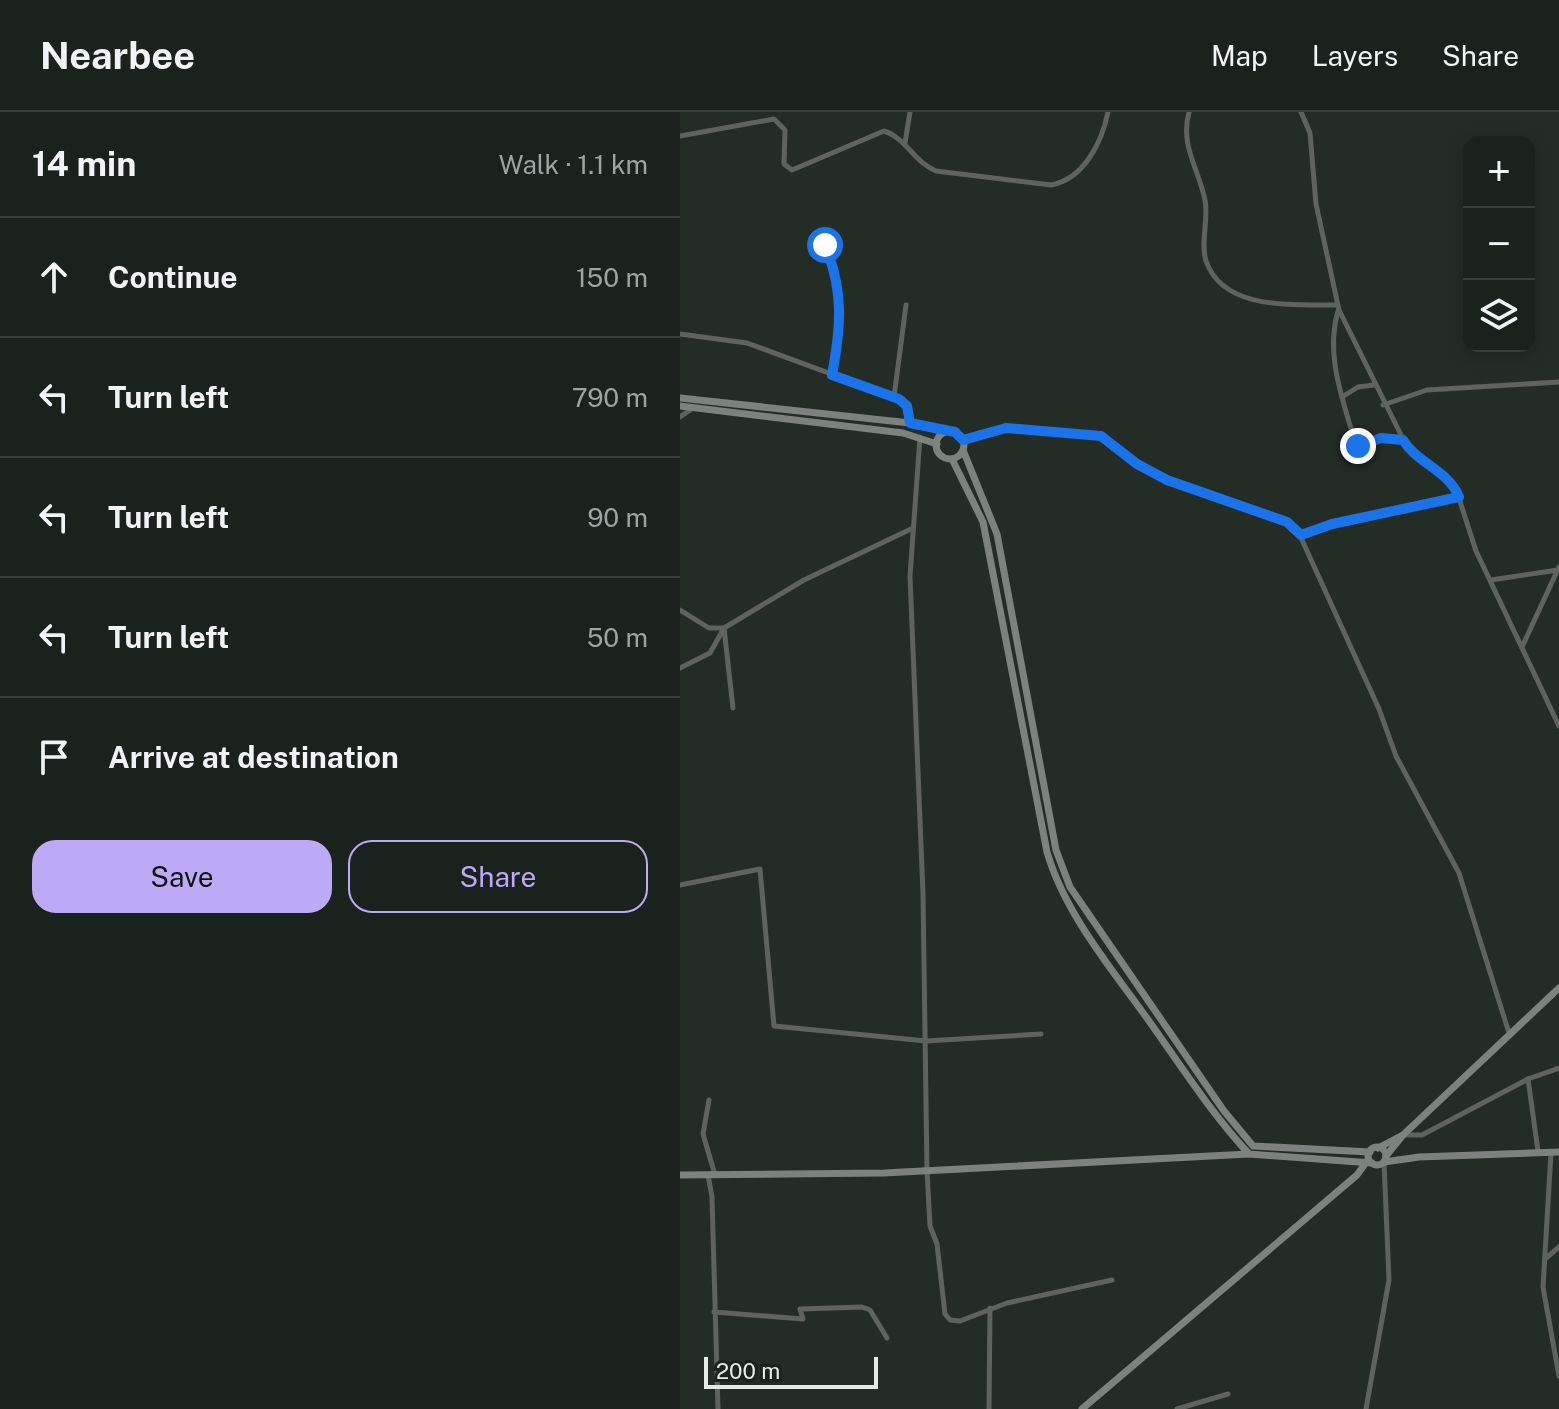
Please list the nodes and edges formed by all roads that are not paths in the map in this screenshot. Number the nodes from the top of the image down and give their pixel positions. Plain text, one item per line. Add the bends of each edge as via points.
1 (910, 112) edge
2 (1108, 112) edge
3 (1189, 112) edge
4 (1301, 112) edge
5 (680, 136) edge
6 (905, 143) junction
7 (825, 245) dead end
8 (906, 305) dead end
9 (1338, 308) junction
10 (680, 334) edge
11 (832, 375) junction
12 (1559, 382) edge
13 (1374, 385) junction
14 (894, 397) junction
15 (1342, 397) junction
16 (680, 398) edge
17 (1383, 405) junction
18 (680, 406) edge
19 (694, 408) junction
20 (680, 417) edge
21 (910, 423) junction
22 (945, 432) junction
23 (920, 437) junction
24 (963, 440) junction
25 (1403, 440) junction
26 (937, 444) junction
27 (963, 450) junction
28 (952, 459) junction
29 (1459, 497) junction
30 (912, 528) junction
31 (1301, 535) junction
32 (1559, 569) edge
33 (1491, 580) junction
34 (680, 610) edge
35 (724, 628) junction
36 (1521, 648) junction
37 (680, 668) edge
38 (733, 708) dead end
39 (1559, 726) edge
40 (680, 885) edge
41 (1559, 988) edge
42 (1509, 1033) junction
43 (1041, 1034) dead end
44 (926, 1041) junction
45 (1559, 1068) edge
46 (1528, 1079) junction
47 (709, 1100) dead end
48 (1403, 1135) junction
49 (1538, 1151) junction
50 (1555, 1153) edge
51 (1249, 1154) junction
52 (1378, 1157) junction
53 (1419, 1157) junction
54 (927, 1171) junction
55 (680, 1175) edge
56 (712, 1175) junction
57 (1559, 1247) edge
58 (1544, 1260) junction
59 (1112, 1280) dead end
60 (990, 1308) junction
61 (714, 1312) junction
62 (887, 1338) dead end
63 (1559, 1376) edge
64 (1228, 1394) dead end
65 (718, 1409) edge
66 (989, 1409) edge
67 (1082, 1409) edge
68 (1177, 1409) edge
69 (1366, 1409) edge

1 - 6 street
2 - 6 street via 1096,148 1078,172 1051,185 936,171
3 - 9 street via 1184,137 1205,201 1205,257 1214,273 1250,300
4 - 9 street via 1310,133 1316,204
5 - 6 street via 774,119 785,130 784,164 792,170 877,132
7 - 11 street via 842,309
8 - 14 street
9 - 13 street
9 - 15 street via 1335,370
10 - 11 street via 747,343
11 - 14 street
12 - 17 street via 1427,390
13 - 15 street
13 - 17 street
14 - 21 street via 907,406
15 - 25 street via 1358,446 1381,438
16 - 21 street
17 - 25 street
18 - 19 street
19 - 20 street
19 - 23 street
21 - 22 street
22 - 24 street via 955,432
22 - 26 street
23 - 26 street
23 - 30 street
24 - 27 street
24 - 31 street via 1006,428 1101,436 1147,470 1287,522
25 - 29 street via 1450,481
26 - 28 street via 942,456
27 - 28 street
27 - 52 street via 997,534 1056,850 1070,887 1253,1146
28 - 51 street via 983,522 1047,852 1057,879 1120,979
29 - 31 street
29 - 33 street
30 - 35 street via 804,580
30 - 44 street
31 - 42 street via 1396,756 1459,873
32 - 33 street
32 - 36 street
33 - 36 street
34 - 35 street via 709,628
35 - 37 street via 710,653
35 - 38 street
36 - 39 street
40 - 44 street via 760,869 774,1026
41 - 42 street
42 - 48 street
43 - 44 street
44 - 54 street
45 - 46 street
46 - 48 street via 1422,1135
46 - 49 street
47 - 56 street via 703,1134
48 - 52 street
48 - 52 street
49 - 50 street
49 - 53 street
50 - 58 street
51 - 52 street
51 - 54 street
52 - 53 street
52 - 53 street
52 - 67 street
52 - 69 street via 1389,1280
54 - 56 street
54 - 60 street via 945,1314 960,1321
55 - 56 street
56 - 61 street
57 - 58 street
58 - 63 street via 1545,1311
59 - 60 street
60 - 66 street
61 - 62 street via 803,1319 800,1309 862,1307 870,1310
61 - 65 street
64 - 68 street

